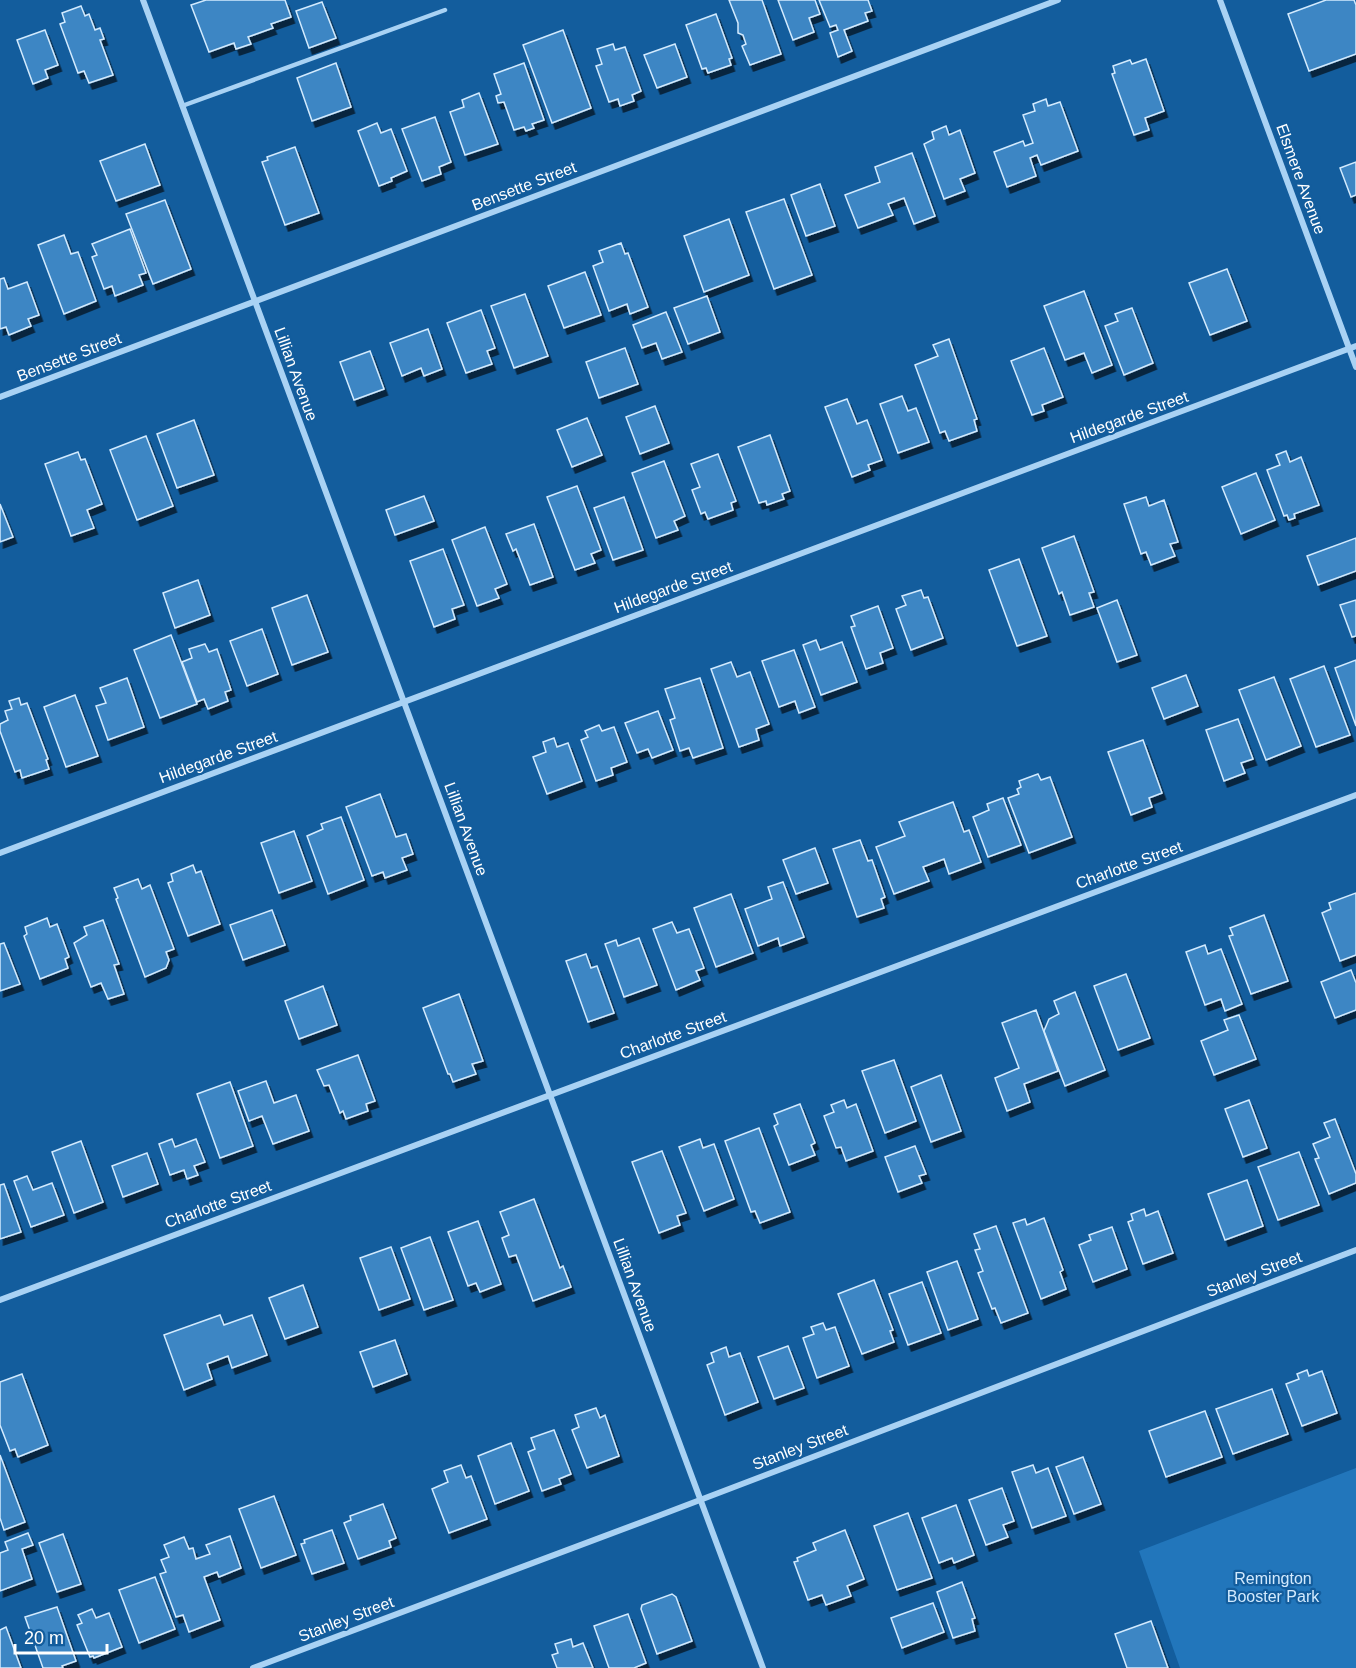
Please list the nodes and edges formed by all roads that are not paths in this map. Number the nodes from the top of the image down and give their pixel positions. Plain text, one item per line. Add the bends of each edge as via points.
1 (143, 0) edge
2 (1058, 0) edge
3 (1220, 0) edge
4 (445, 10) dead end
5 (182, 106) junction
6 (255, 302) junction
7 (1353, 347) edge
8 (1356, 367) edge
9 (0, 397) edge
10 (404, 702) junction
11 (1356, 795) edge
12 (0, 853) edge
13 (550, 1095) junction
14 (1356, 1250) edge
15 (0, 1300) edge
16 (701, 1500) junction
17 (254, 1668) edge
18 (763, 1668) edge

1 - 5 street, Lillian Avenue
2 - 6 street, Bensette Street
3 - 7 street, Elsmere Avenue
4 - 5 lane
5 - 6 street, Lillian Avenue
6 - 9 street, Bensette Street
6 - 10 street, Lillian Avenue
7 - 8 street, Elsmere Avenue
7 - 10 street, Hildegarde Street
10 - 12 street, Hildegarde Street
10 - 13 street, Lillian Avenue
11 - 13 street, Charlotte Street
13 - 15 street, Charlotte Street
13 - 16 street, Lillian Avenue
14 - 16 street, Stanley Street
16 - 17 street, Stanley Street
16 - 18 street, Lillian Avenue

